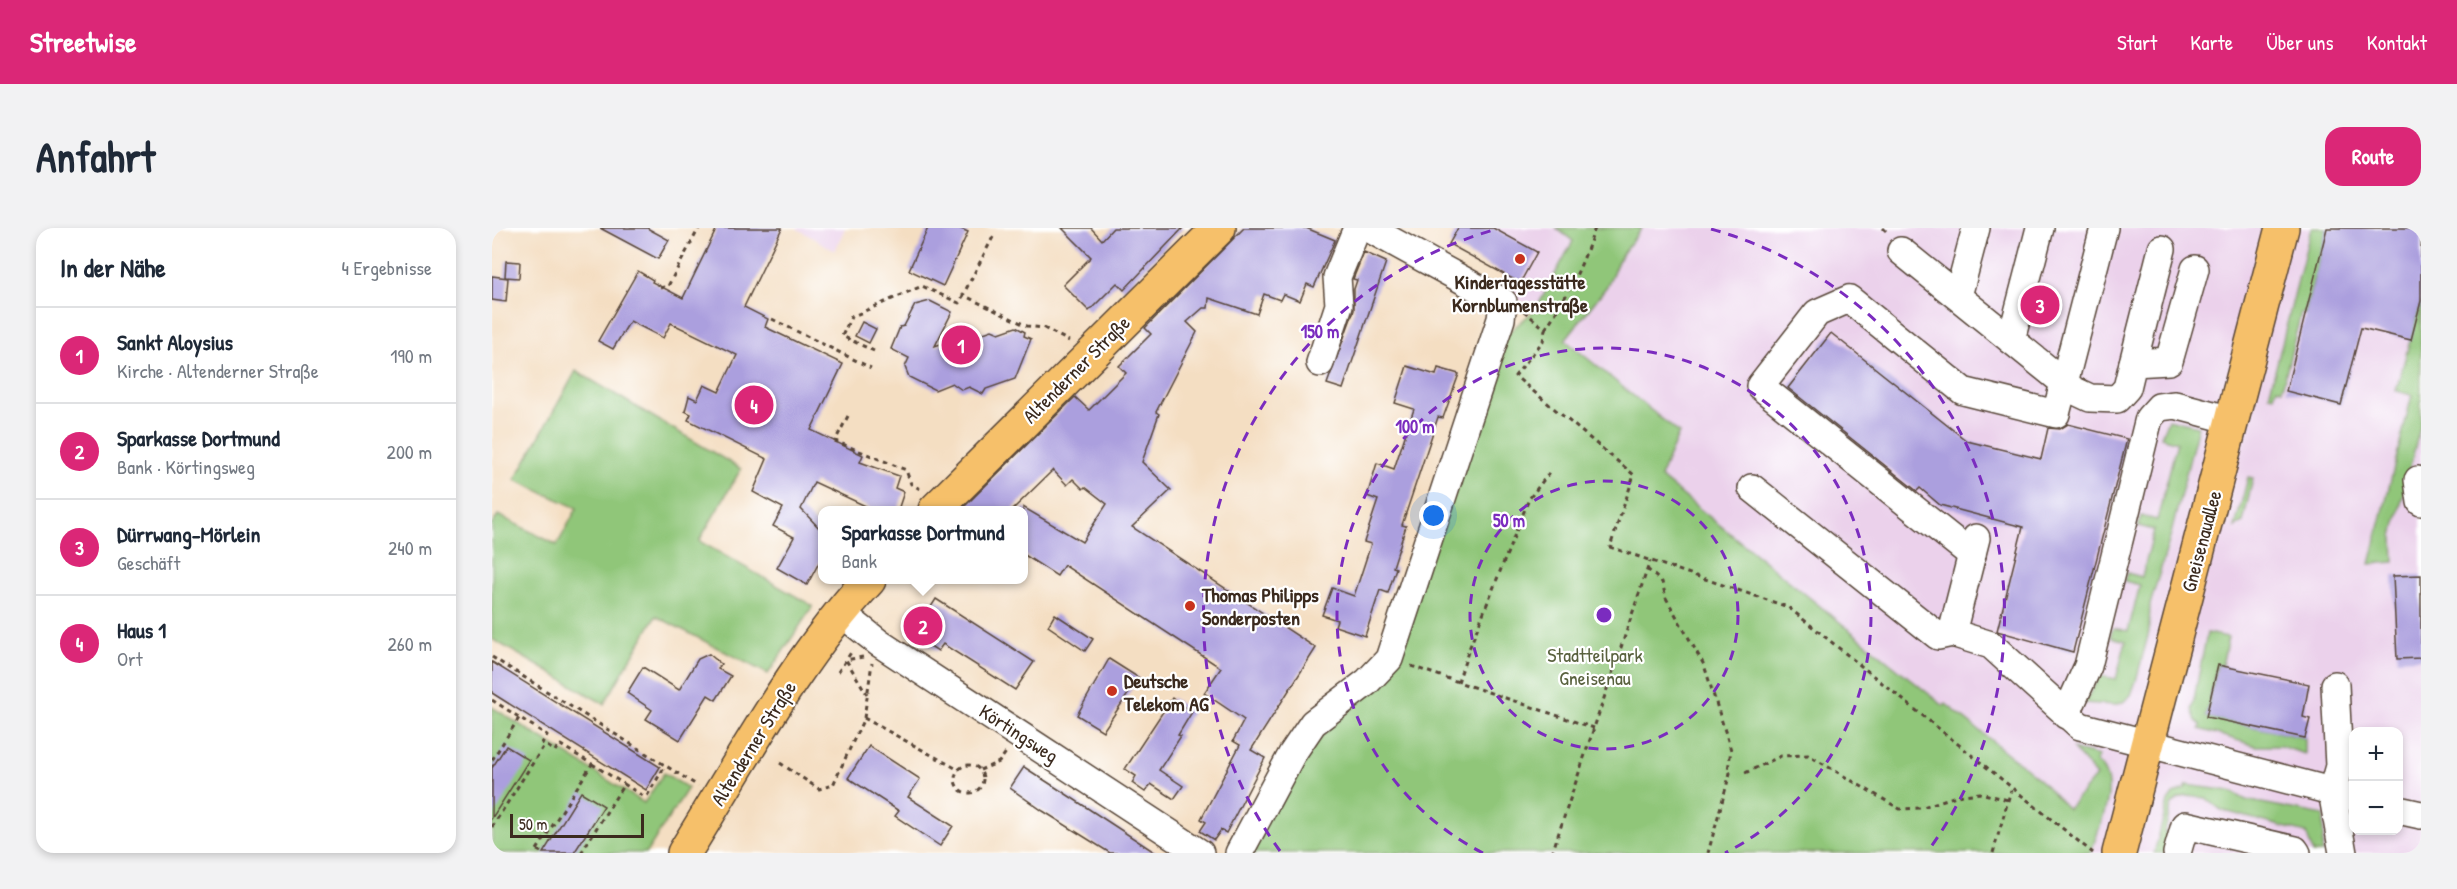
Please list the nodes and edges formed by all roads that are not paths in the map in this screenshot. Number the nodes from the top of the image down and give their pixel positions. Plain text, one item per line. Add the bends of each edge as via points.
1 (1219, 228) edge
2 (1357, 228) edge
3 (1368, 228) edge
4 (1976, 228) edge
5 (2040, 228) edge
6 (2104, 228) edge
7 (2282, 228) edge
8 (1890, 236) edge
9 (2162, 249) dead end
10 (2195, 269) dead end
11 (1958, 296) junction
12 (2011, 339) junction
13 (1320, 363) dead end
14 (2133, 363) junction
15 (2064, 382) junction
16 (2232, 420) junction
17 (1752, 488) dead end
18 (939, 506) edge
19 (865, 584) edge
20 (840, 612) junction
21 (1952, 633) junction
22 (2335, 685) dead end
23 (2066, 715) junction
24 (2148, 743) junction
25 (2343, 794) edge
26 (2403, 811) edge
27 (2421, 815) edge
28 (684, 853) edge
29 (1200, 853) edge
30 (1239, 853) edge
31 (2119, 853) edge
32 (2177, 853) edge
33 (2297, 853) edge
34 (2343, 853) edge

1 - 18 main road, Altenderner Straße
2 - 13 street via 1337,277 1339,305
3 - 30 street via 1513,306 1501,318 1389,659 1367,682 1313,723
4 - 11 street
5 - 12 street
6 - 15 street
7 - 16 main road, Gneisenauallee
8 - 11 street
9 - 14 street
10 - 14 street via 2169,361
11 - 12 street
12 - 15 street
14 - 15 street via 2127,388 2117,399 2090,398
15 - 21 street via 2056,414 1963,391 1849,298 1816,313 1760,386 1974,545
16 - 23 street via 2175,405 2159,407 2149,418 2088,666
16 - 24 main road, Gneisenauallee
17 - 21 street via 1938,636
19 - 20 main road, Altenderner Straße
20 - 28 main road, Altenderner Straße via 808,655
20 - 29 street, Körtingsweg via 867,644 1021,734
21 - 23 street via 1991,645
22 - 25 street
23 - 24 street via 2080,726
24 - 25 street
24 - 31 main road, Gneisenauallee
25 - 34 street
26 - 27 street
32 - 33 street via 2185,825

